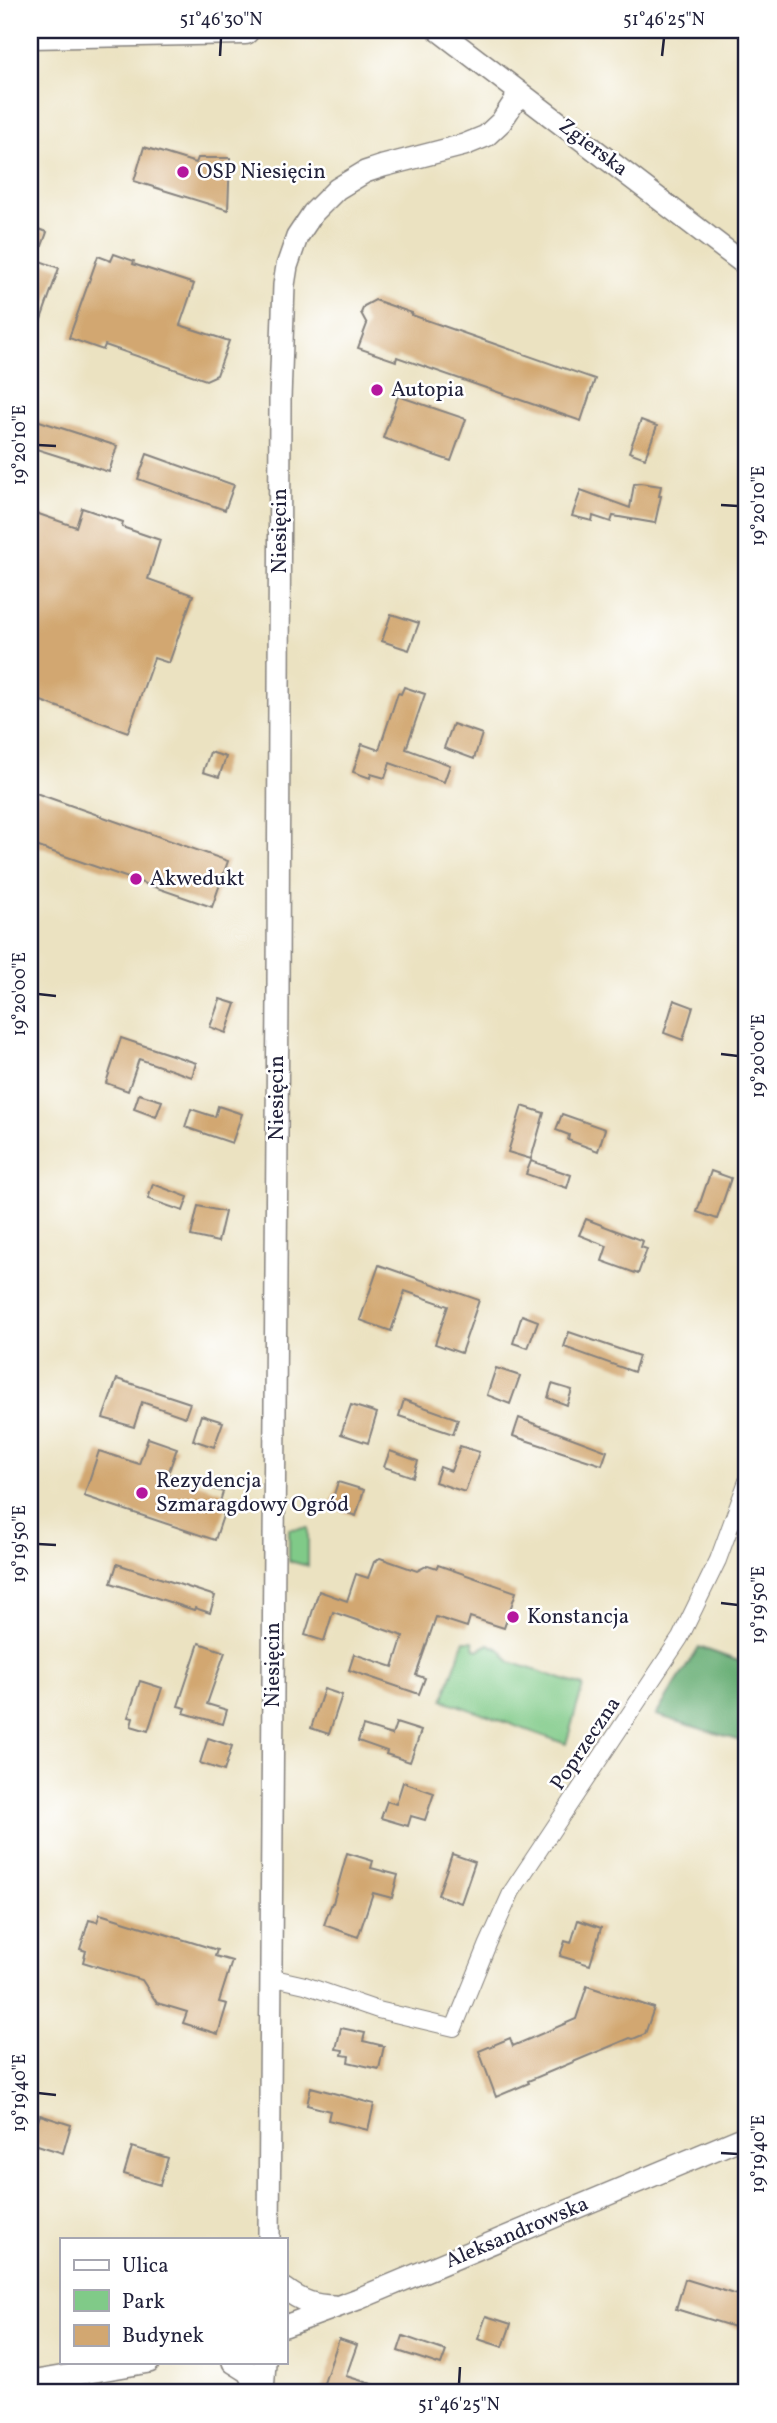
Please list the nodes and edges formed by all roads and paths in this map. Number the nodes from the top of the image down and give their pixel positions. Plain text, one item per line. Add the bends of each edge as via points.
1 (246, 30) edge
2 (438, 30) edge
3 (30, 34) edge
4 (520, 93) junction
5 (747, 266) edge
6 (747, 1481) edge
7 (270, 1977) junction
8 (747, 2136) edge
9 (269, 2238) edge
10 (287, 2291) edge
11 (356, 2300) junction
12 (287, 2325) edge
13 (137, 2364) edge
14 (236, 2364) edge
15 (265, 2364) edge
16 (30, 2382) edge
17 (261, 2393) edge

1 - 3 highway
2 - 4 street, Zgierska
4 - 5 street, Zgierska
4 - 7 street, Niesięcin via 486,136 383,166 337,189 297,237 284,285
6 - 7 street, Poprzeczna via 718,1560 680,1639 512,1891 454,2028
7 - 9 street, Niesięcin
8 - 11 street, Aleksandrowska
10 - 11 street via 318,2306
11 - 12 street, Aleksandrowska
13 - 16 street
14 - 17 street via 249,2372
15 - 17 street

